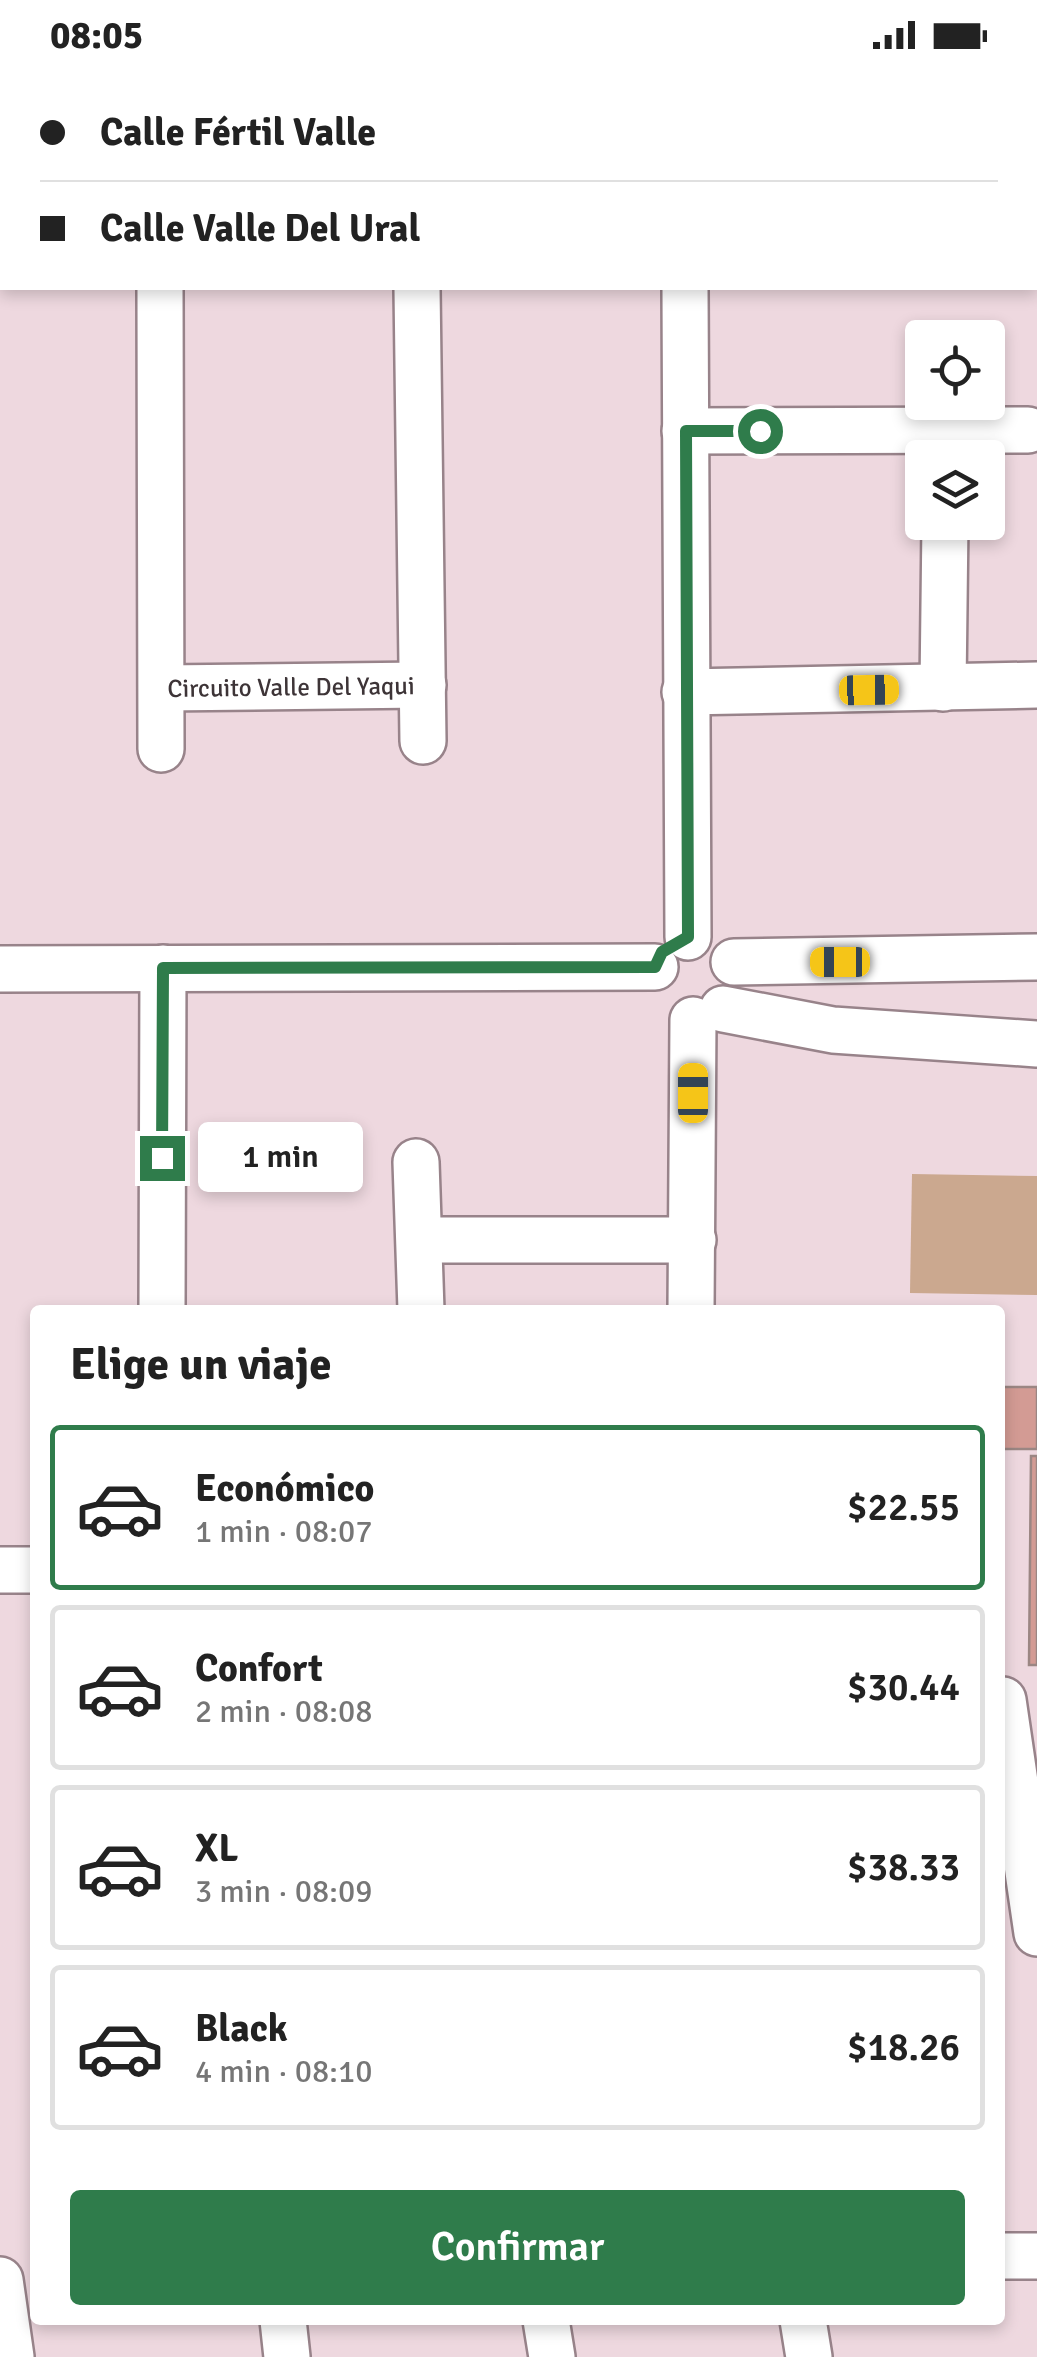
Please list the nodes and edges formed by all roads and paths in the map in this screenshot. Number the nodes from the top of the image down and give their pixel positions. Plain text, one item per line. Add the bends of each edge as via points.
1 (160, 290) edge
2 (417, 290) edge
3 (686, 290) edge
4 (1028, 430) dead end
5 (686, 431) junction
6 (969, 440) edge
7 (905, 442) edge
8 (945, 540) edge
9 (423, 685) junction
10 (1037, 685) edge
11 (163, 688) junction
12 (943, 688) junction
13 (685, 692) junction
14 (423, 741) dead end
15 (161, 749) dead end
16 (688, 937) junction
17 (1037, 958) edge
18 (734, 962) junction
19 (655, 967) junction
20 (163, 968) junction
21 (0, 969) edge
22 (708, 1014) junction
23 (1037, 1044) edge
24 (416, 1162) dead end
25 (420, 1240) junction
26 (693, 1240) junction
27 (162, 1305) edge
28 (421, 1305) edge
29 (691, 1305) edge
30 (0, 1570) edge
31 (30, 1570) edge
32 (1005, 1714) edge
33 (1037, 1933) edge
34 (1005, 2256) edge
35 (1037, 2256) edge
36 (0, 2270) edge
37 (30, 2270) edge
38 (0, 2280) edge
39 (284, 2325) edge
40 (547, 2325) edge
41 (804, 2325) edge
42 (11, 2357) edge
43 (287, 2357) edge
44 (552, 2357) edge
45 (808, 2357) edge

1 - 11 street, Circuito Valle Del Yaqui
2 - 9 street, Circuito Valle Del Yaqui
3 - 5 street
4 - 6 street
5 - 7 street
5 - 13 street
8 - 12 street
9 - 11 street, Circuito Valle Del Yaqui
9 - 14 street
10 - 12 street
11 - 15 street
12 - 13 street
13 - 16 street
16 - 18 street via 723,947
16 - 19 street via 662,952
17 - 18 street
18 - 22 street via 736,988
19 - 20 street
19 - 22 street via 656,991 670,1011
20 - 21 street
20 - 27 street
22 - 23 street
22 - 26 street
24 - 25 street
25 - 26 street
25 - 28 street
26 - 29 street
30 - 31 street
32 - 33 street
34 - 35 street
36 - 37 street
38 - 42 street
39 - 43 street
40 - 44 street
41 - 45 street

